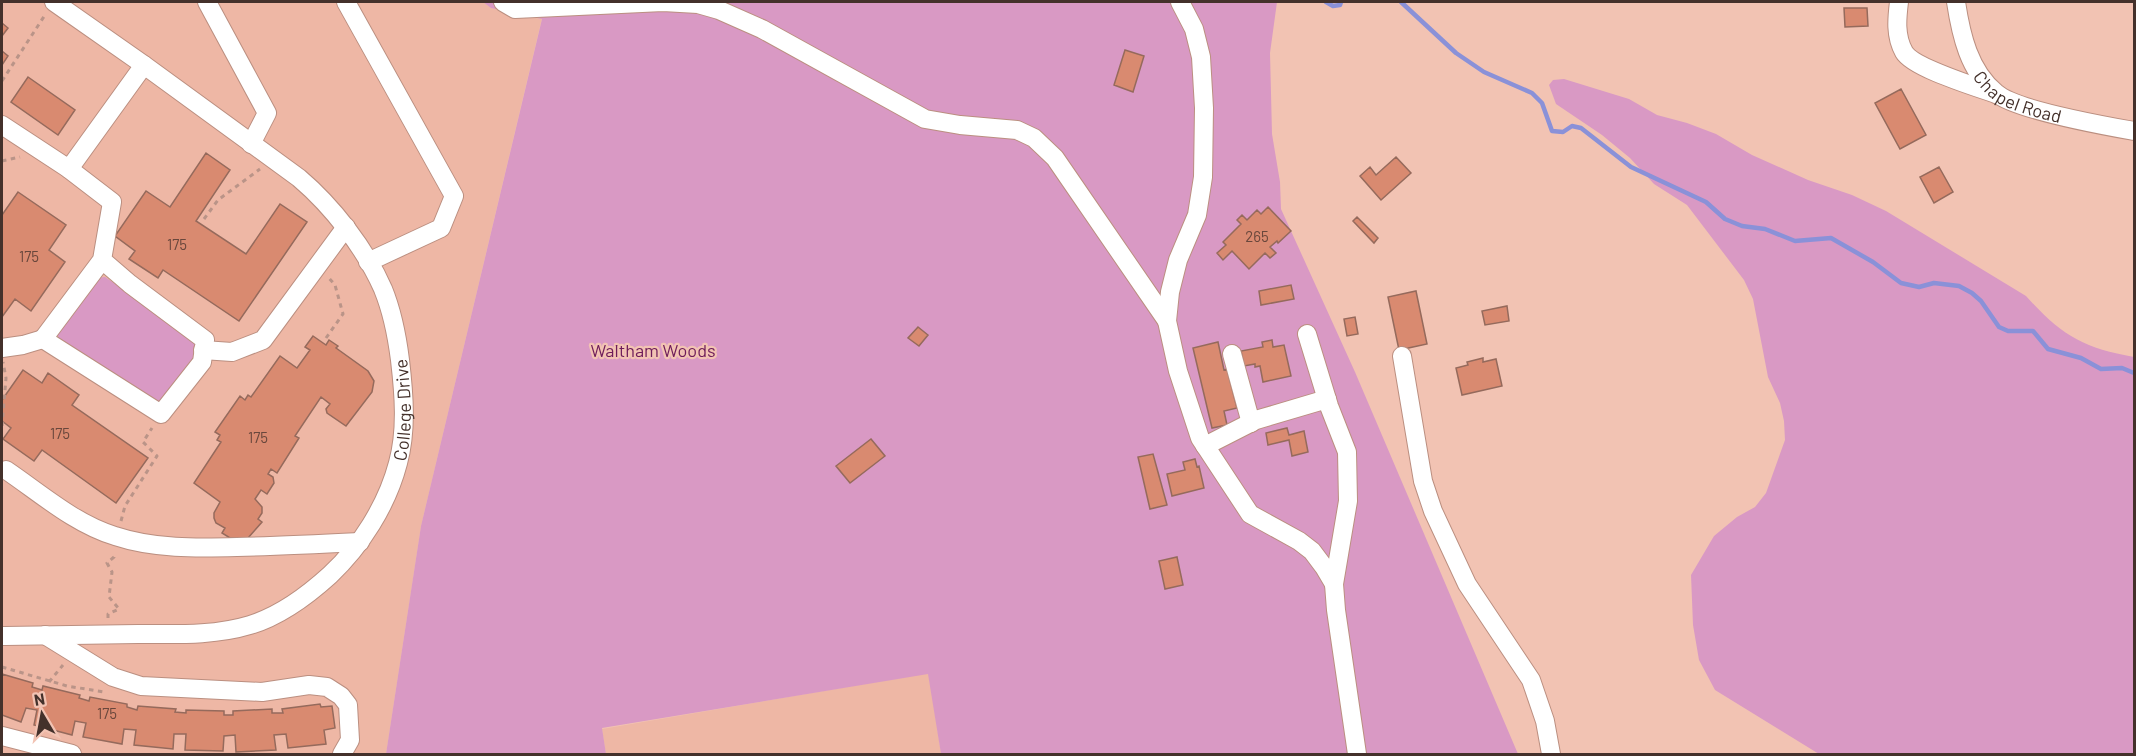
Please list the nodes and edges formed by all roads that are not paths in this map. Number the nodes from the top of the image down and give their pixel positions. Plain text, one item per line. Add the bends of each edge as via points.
1 (54, 2) edge
2 (207, 2) edge
3 (346, 2) edge
4 (503, 2) edge
5 (1180, 2) edge
6 (1899, 2) edge
7 (1956, 2) edge
8 (144, 65) junction
9 (1996, 94) junction
10 (2, 125) edge
11 (2134, 131) edge
12 (251, 144) junction
13 (69, 169) junction
14 (346, 227) junction
15 (102, 260) junction
16 (368, 262) junction
17 (1167, 321) junction
18 (1307, 334) dead end
19 (43, 339) junction
20 (2, 348) edge
21 (203, 350) junction
22 (1232, 354) dead end
23 (1402, 356) dead end
24 (1327, 399) junction
25 (1251, 423) junction
26 (1205, 446) junction
27 (6, 470) dead end
28 (360, 542) junction
29 (1334, 584) junction
30 (45, 635) junction
31 (2, 636) edge
32 (2, 736) edge
33 (72, 754) edge
34 (342, 754) edge
35 (1357, 754) edge
36 (1551, 754) edge

1 - 8 lane, College Drive
2 - 12 lane via 267,113
3 - 16 lane via 454,196 441,228
4 - 17 lane via 515,9 652,2 698,4 762,28 925,119 1017,130 1034,138 1055,158
5 - 17 lane via 1194,29 1201,57 1203,177 1197,215 1178,260 1170,292
6 - 9 lane via 1897,28 1904,53 1922,66
7 - 9 lane, Chapel Road via 1965,48
8 - 12 lane, College Drive
8 - 13 lane
9 - 11 lane, Chapel Road via 2047,112
10 - 13 lane
12 - 14 lane, College Drive via 318,194
13 - 15 lane via 112,202
14 - 16 lane, College Drive
14 - 21 lane via 264,340 232,352
15 - 19 lane
15 - 21 lane via 205,340
16 - 28 lane, College Drive via 383,290 397,336 404,421 398,463 383,502
17 - 26 lane via 1187,404
18 - 24 lane
19 - 20 lane
19 - 21 lane via 161,414 202,362
22 - 25 lane
23 - 36 lane via 1423,482 1433,512 1467,584 1531,680
24 - 25 lane
24 - 29 lane via 1347,452 1349,477 1345,531
25 - 26 lane
26 - 29 lane via 1250,514 1312,551
27 - 28 lane via 81,521 114,536 153,545 212,548
28 - 30 lane, College Drive via 311,593 252,625 187,634
29 - 35 lane
30 - 31 lane, College Drive
30 - 34 lane via 113,677 141,686 262,692 309,685 327,687 348,705 350,740
32 - 33 lane

